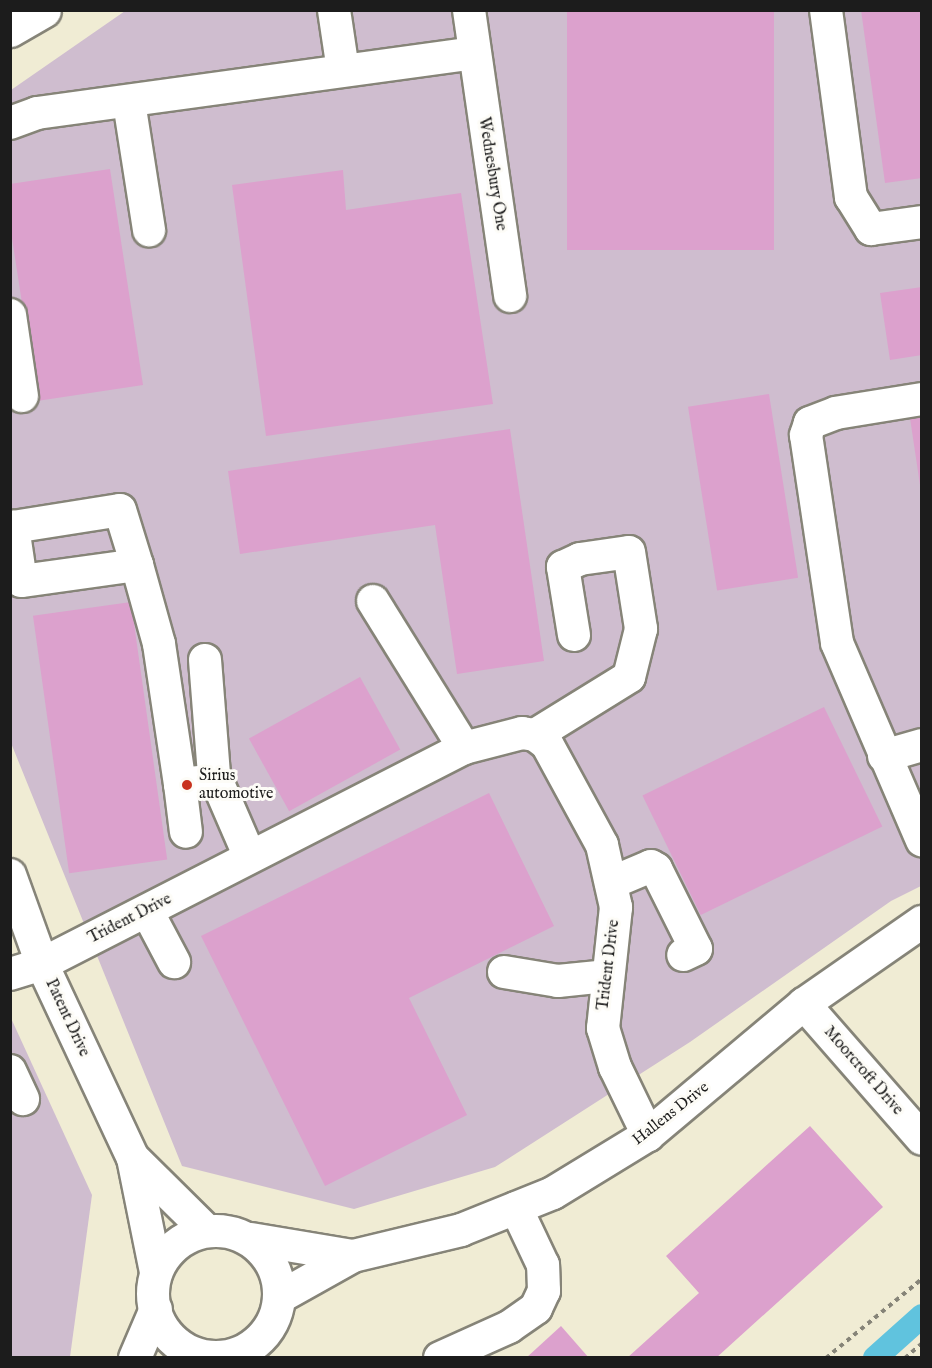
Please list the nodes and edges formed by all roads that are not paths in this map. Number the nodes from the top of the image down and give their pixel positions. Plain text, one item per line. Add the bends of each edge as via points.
1 (44, 10) edge
2 (334, 10) edge
3 (469, 10) edge
4 (826, 10) edge
5 (10, 30) edge
6 (474, 53) junction
7 (343, 70) junction
8 (129, 102) junction
9 (10, 123) edge
10 (921, 222) edge
11 (149, 230) dead end
12 (510, 296) dead end
13 (10, 315) edge
14 (22, 396) dead end
15 (921, 399) edge
16 (137, 565) dead end
17 (373, 601) dead end
18 (574, 635) dead end
19 (205, 660) dead end
20 (535, 735) junction
21 (921, 745) edge
22 (464, 748) junction
23 (884, 756) junction
24 (217, 780) junction
25 (180, 784) junction
26 (186, 832) dead end
27 (921, 840) edge
28 (249, 855) junction
29 (10, 875) edge
30 (611, 883) junction
31 (147, 910) junction
32 (921, 922) edge
33 (700, 948) dead end
34 (174, 962) dead end
35 (42, 964) junction
36 (504, 972) dead end
37 (10, 974) edge
38 (606, 976) junction
39 (804, 1004) junction
40 (648, 1135) junction
41 (921, 1139) edge
42 (133, 1158) junction
43 (516, 1208) junction
44 (206, 1230) junction
45 (250, 1239) junction
46 (353, 1256) junction
47 (156, 1272) junction
48 (156, 1309) junction
49 (276, 1311) junction
50 (202, 1356) edge
51 (135, 1358) edge
52 (274, 1358) edge
53 (440, 1358) edge

1 - 5 highway
2 - 7 street
3 - 6 street, Wednesbury One
4 - 10 street via 851,197 871,229
6 - 7 street
6 - 12 street, Wednesbury One
7 - 8 street
8 - 9 street via 37,113
8 - 11 street
13 - 14 street
15 - 23 street via 836,413 810,423 806,435 837,644
16 - 25 street via 159,644
17 - 22 street
18 - 20 street, Trident Drive via 563,567 580,559 629,552 641,629 629,677
19 - 24 street
20 - 22 street, Trident Drive via 522,733
20 - 30 street, Trident Drive via 547,744 602,845
21 - 23 street
22 - 28 street, Trident Drive
23 - 27 street
24 - 25 street
24 - 28 street
25 - 26 street
28 - 31 street, Trident Drive
29 - 35 street, Patent Drive
30 - 33 street via 651,866
30 - 38 street, Trident Drive via 616,907
31 - 34 street
31 - 35 street, Trident Drive
32 - 39 street, Hallens Drive
35 - 37 street, Trident Drive
35 - 42 street, Patent Drive
36 - 38 street via 558,981
38 - 40 street, Trident Drive via 603,1028 615,1067
39 - 40 street, Hallens Drive
39 - 41 street, Moorcroft Drive
40 - 43 street, Hallens Drive via 553,1194
42 - 44 street, Patent Drive
42 - 47 street, Patent Drive
43 - 46 street, Hallens Drive via 461,1230
43 - 53 street via 543,1265 544,1291 536,1308 508,1327
44 - 45 street
44 - 47 street via 173,1248
45 - 46 street, Hallens Drive
45 - 49 street via 277,1275
46 - 49 street, Hallens Drive
47 - 48 street
48 - 50 street via 170,1338
48 - 51 street
49 - 50 street via 244,1351
49 - 52 street

